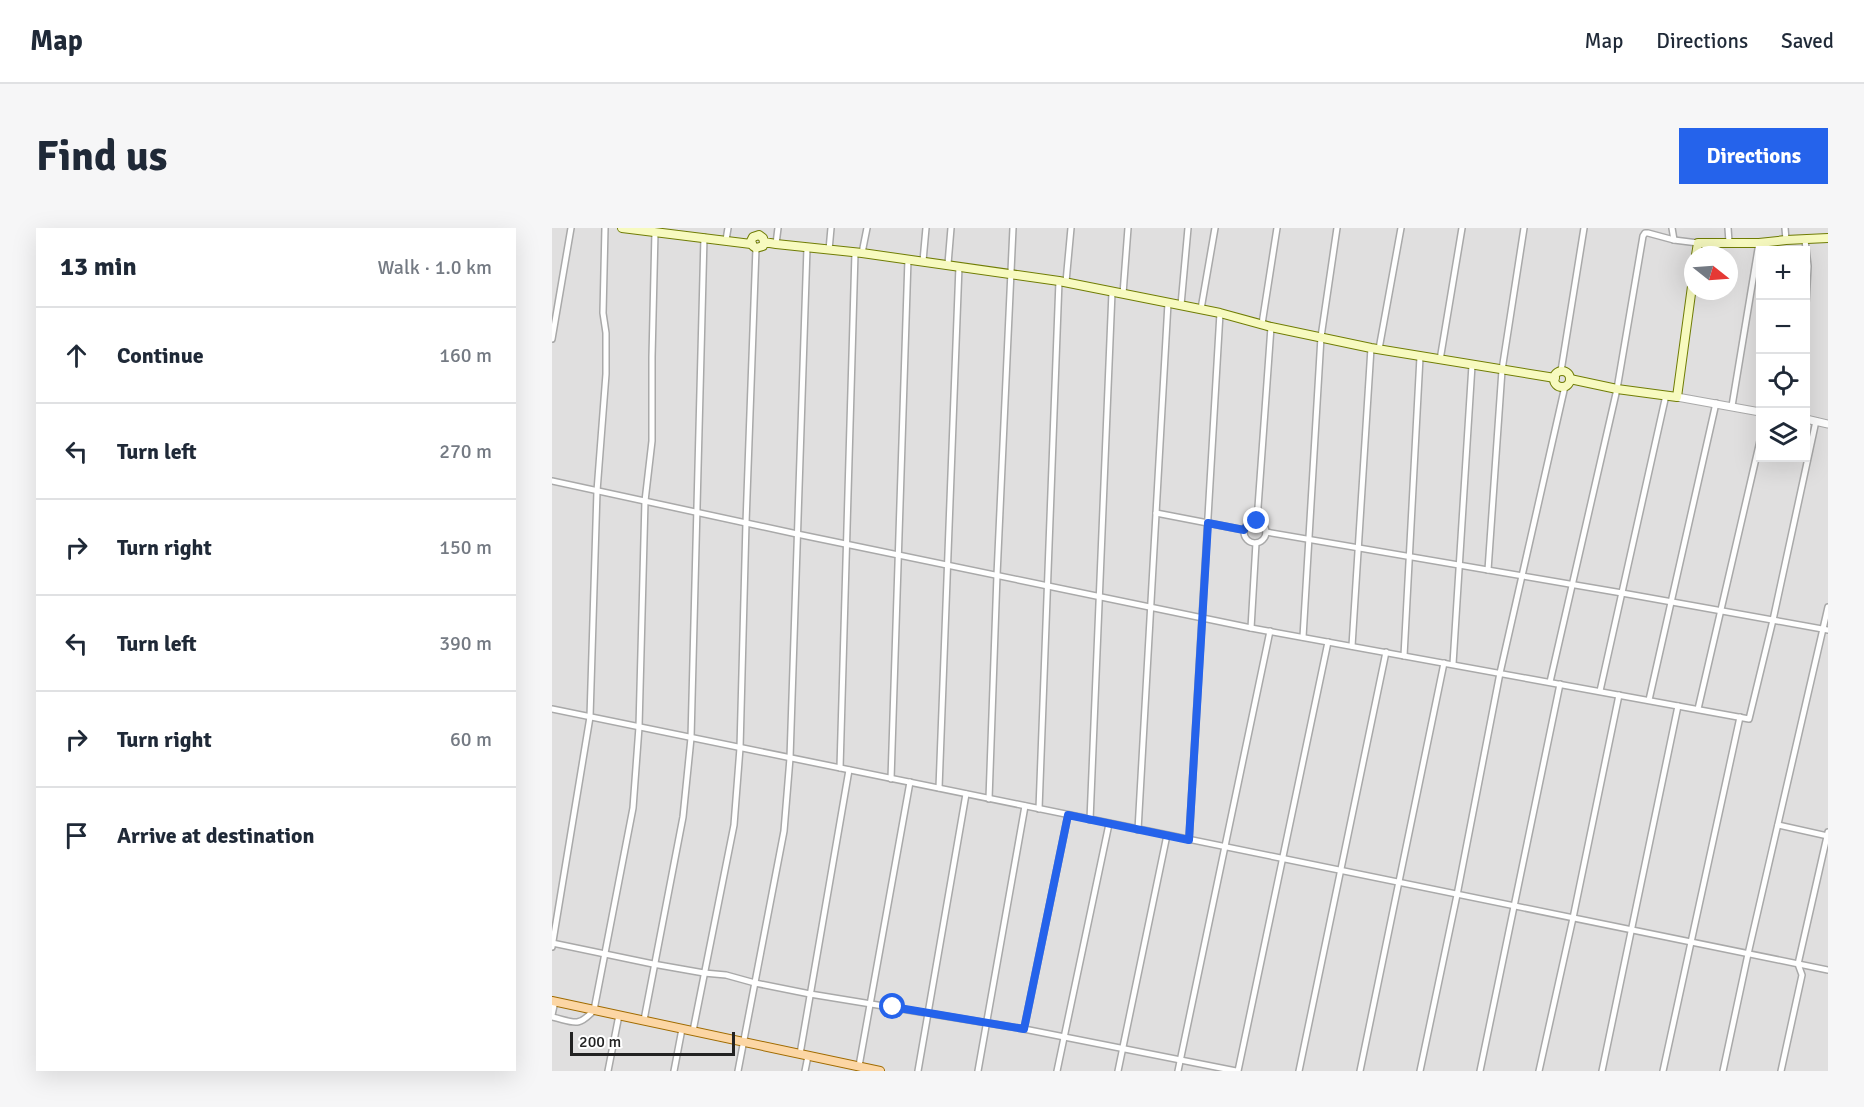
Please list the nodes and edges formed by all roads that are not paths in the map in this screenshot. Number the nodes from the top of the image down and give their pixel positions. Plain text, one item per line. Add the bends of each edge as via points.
1 (571, 228) edge
2 (605, 228) edge
3 (623, 228) edge
4 (728, 228) edge
5 (778, 228) edge
6 (831, 228) edge
7 (867, 228) edge
8 (926, 228) edge
9 (951, 228) edge
10 (1013, 228) edge
11 (1071, 228) edge
12 (1128, 228) edge
13 (1188, 228) edge
14 (1215, 228) edge
15 (1277, 228) edge
16 (1337, 228) edge
17 (1401, 228) edge
18 (1462, 228) edge
19 (1524, 228) edge
20 (1584, 228) edge
21 (1672, 228) edge
22 (1728, 228) edge
23 (1785, 228) edge
24 (676, 231) edge
25 (655, 232) junction
26 (704, 237) junction
27 (1828, 238) edge
28 (726, 240) junction
29 (1674, 240) junction
30 (1786, 240) junction
31 (1805, 240) junction
32 (1729, 242) junction
33 (1698, 243) junction
34 (1759, 243) junction
35 (776, 244) junction
36 (754, 246) junction
37 (1698, 246) edge
38 (807, 248) junction
39 (829, 250) junction
40 (859, 253) junction
41 (908, 259) junction
42 (923, 261) junction
43 (948, 264) junction
44 (959, 266) junction
45 (1011, 274) junction
46 (1062, 282) junction
47 (1112, 291) junction
48 (1123, 294) junction
49 (1690, 300) edge
50 (1806, 300) edge
51 (1168, 303) junction
52 (1181, 305) junction
53 (1202, 309) junction
54 (1220, 313) junction
55 (1262, 324) junction
56 (1271, 327) junction
57 (1321, 337) junction
58 (552, 339) edge
59 (1375, 349) junction
60 (1420, 357) junction
61 (1440, 360) junction
62 (1472, 365) junction
63 (1502, 370) junction
64 (1561, 371) junction
65 (1555, 378) junction
66 (1567, 383) junction
67 (1617, 389) junction
68 (1666, 395) junction
69 (1677, 397) junction
70 (1716, 403) junction
71 (1732, 406) junction
72 (1756, 411) edge
73 (1810, 420) edge
74 (1816, 421) junction
75 (1828, 424) edge
76 (1756, 462) edge
77 (552, 481) edge
78 (597, 491) junction
79 (645, 501) junction
80 (697, 513) junction
81 (1156, 513) junction
82 (1257, 521) junction
83 (746, 523) junction
84 (1208, 523) junction
85 (1244, 530) junction
86 (1266, 532) junction
87 (797, 534) junction
88 (1308, 539) junction
89 (1256, 543) junction
90 (847, 544) junction
91 (1358, 548) junction
92 (898, 555) junction
93 (1409, 557) junction
94 (947, 565) junction
95 (1460, 565) junction
96 (1488, 570) junction
97 (997, 575) junction
98 (1521, 576) junction
99 (1572, 584) junction
100 (1048, 586) junction
101 (1622, 593) junction
102 (1099, 596) junction
103 (1671, 602) junction
104 (1151, 607) junction
105 (1828, 607) edge
106 (1721, 611) junction
107 (1202, 618) junction
108 (1773, 620) junction
109 (1251, 628) junction
110 (1826, 630) edge
111 (1270, 631) junction
112 (1303, 637) junction
113 (1328, 642) junction
114 (1352, 646) junction
115 (1386, 652) junction
116 (1404, 656) junction
117 (1444, 663) junction
118 (1453, 664) junction
119 (1500, 673) junction
120 (1550, 682) junction
121 (1560, 684) junction
122 (1600, 691) junction
123 (1619, 695) junction
124 (1649, 700) junction
125 (1678, 706) junction
126 (552, 709) edge
127 (1698, 709) junction
128 (590, 717) junction
129 (1740, 717) junction
130 (639, 727) junction
131 (691, 738) junction
132 (741, 748) junction
133 (789, 758) junction
134 (840, 768) junction
135 (849, 770) junction
136 (891, 779) junction
137 (910, 782) junction
138 (939, 788) junction
139 (966, 794) junction
140 (989, 799) junction
141 (1025, 806) junction
142 (1040, 809) junction
143 (1068, 815) junction
144 (1090, 820) junction
145 (1109, 824) junction
146 (1778, 825) junction
147 (1138, 830) junction
148 (1167, 835) junction
149 (1828, 835) edge
150 (1189, 840) junction
151 (1225, 847) junction
152 (1283, 859) junction
153 (1341, 871) junction
154 (1398, 883) junction
155 (1457, 895) junction
156 (1514, 906) junction
157 (1574, 918) junction
158 (1631, 930) junction
159 (1690, 942) junction
160 (552, 944) edge
161 (604, 953) junction
162 (1748, 954) junction
163 (655, 964) junction
164 (1798, 964) junction
165 (1828, 970) edge
166 (704, 973) junction
167 (756, 983) junction
168 (810, 994) junction
169 (553, 1001) edge
170 (871, 1004) junction
171 (594, 1010) junction
172 (928, 1012) junction
173 (619, 1015) junction
174 (552, 1016) edge
175 (644, 1020) junction
176 (986, 1023) junction
177 (682, 1029) junction
178 (1024, 1029) junction
179 (693, 1031) junction
180 (1064, 1038) junction
181 (744, 1042) junction
182 (1122, 1049) junction
183 (804, 1055) junction
184 (1180, 1060) junction
185 (859, 1066) junction
186 (875, 1070) edge
187 (608, 1071) edge
188 (674, 1071) edge
189 (738, 1071) edge
190 (805, 1071) edge
191 (918, 1071) edge
192 (978, 1071) edge
193 (1057, 1071) edge
194 (1118, 1071) edge
195 (1178, 1071) edge
196 (1237, 1071) edge
197 (1299, 1071) edge
198 (1360, 1071) edge
199 (1420, 1071) edge
200 (1480, 1071) edge
201 (1539, 1071) edge
202 (1602, 1071) edge
203 (1663, 1071) edge
204 (1723, 1071) edge
205 (1781, 1071) edge

1 - 58 street
2 - 78 street via 606,374
3 - 25 main road
4 - 28 street
5 - 35 street
6 - 39 street
7 - 40 street
8 - 42 street
9 - 43 street
10 - 45 street
11 - 46 street
12 - 48 street
13 - 52 street
14 - 53 street
15 - 55 street
16 - 57 street
17 - 59 street
18 - 61 street
19 - 63 street
20 - 64 street
21 - 29 street
22 - 32 street
23 - 30 street
24 - 25 main road
24 - 26 main road
25 - 79 street via 652,441
26 - 28 main road
26 - 80 street
27 - 31 main road
28 - 36 main road
29 - 33 street
29 - 67 street via 1648,233 1643,236
30 - 31 main road
30 - 34 main road
31 - 50 street
32 - 33 main road
32 - 34 main road
33 - 37 main road
34 - 71 street
35 - 36 main road
35 - 38 main road
36 - 83 street
38 - 39 main road
38 - 87 street
39 - 40 main road
40 - 41 main road
40 - 90 street
41 - 42 main road
41 - 92 street
42 - 43 main road
43 - 44 main road
44 - 45 main road
44 - 94 street
45 - 46 main road
45 - 97 street
46 - 47 main road
46 - 100 street
47 - 48 main road
47 - 102 street
48 - 51 main road
49 - 69 main road
51 - 52 main road
51 - 81 street
52 - 53 main road
53 - 54 main road
54 - 55 main road
54 - 84 street
55 - 56 main road
56 - 57 main road
56 - 82 street
57 - 59 main road
57 - 88 street
59 - 60 main road
59 - 91 street
60 - 61 main road
60 - 93 street
61 - 62 main road
62 - 63 main road
62 - 95 street
63 - 65 main road
63 - 96 street
64 - 65 main road
64 - 66 main road via 1569,374
65 - 66 main road via 1559,386
66 - 67 main road
66 - 98 street
67 - 68 main road
67 - 99 street
68 - 69 main road
68 - 101 street
69 - 70 street
70 - 71 street
70 - 103 street
71 - 72 street
73 - 74 street
74 - 75 street
74 - 108 street
76 - 106 street
77 - 78 street
78 - 79 street
78 - 128 street
79 - 80 street
79 - 130 street
80 - 83 street
80 - 131 street
81 - 84 street
81 - 104 street
82 - 85 street
82 - 86 street
83 - 87 street
83 - 132 street
84 - 85 street
84 - 107 street
85 - 89 street via 1248,541
86 - 88 street
86 - 89 street via 1263,540
87 - 90 street
87 - 133 street
88 - 91 street
88 - 112 street
89 - 109 street
90 - 92 street
90 - 134 street
91 - 93 street
91 - 114 street
92 - 94 street
92 - 136 street
93 - 95 street
93 - 116 street
94 - 97 street
94 - 138 street
95 - 96 street
95 - 118 street
96 - 98 street
97 - 100 street
97 - 140 street
98 - 99 street
98 - 119 street
99 - 101 street
99 - 120 street
100 - 102 street
100 - 142 street
101 - 103 street
101 - 122 street
102 - 104 street
102 - 144 street
103 - 106 street
103 - 124 street
104 - 107 street
104 - 147 street
105 - 110 street
106 - 108 street
106 - 127 street
107 - 109 street
107 - 150 street
108 - 110 street
108 - 129 street via 1749,718
109 - 111 street
110 - 146 street
111 - 112 street
111 - 151 street
112 - 113 street
113 - 114 street
113 - 152 street
114 - 115 street
115 - 116 street
115 - 153 street
116 - 117 street
117 - 118 street
117 - 154 street
118 - 119 street
119 - 120 street
119 - 155 street
120 - 121 street
121 - 122 street
121 - 156 street
122 - 123 street
123 - 124 street
123 - 157 street
124 - 125 street
125 - 127 street
125 - 158 street
126 - 128 street
127 - 129 street
128 - 130 street
128 - 160 street
129 - 159 street
130 - 131 street
130 - 161 street via 633,808
131 - 132 street
131 - 163 street via 683,817
132 - 133 street
132 - 166 street via 734,825
133 - 134 street
133 - 167 street via 784,831
134 - 135 street
135 - 136 street
135 - 168 street
136 - 137 street
137 - 138 street
137 - 170 street
138 - 139 street
139 - 140 street
139 - 172 street
140 - 141 street
141 - 142 street
141 - 176 street
142 - 143 street
143 - 144 street
143 - 178 street
144 - 145 street
145 - 147 street
145 - 180 street
146 - 149 street
146 - 162 street
147 - 148 street
148 - 150 street
148 - 182 street
149 - 164 street
150 - 151 street
151 - 152 street
151 - 184 street
152 - 153 street
152 - 196 street
153 - 154 street
153 - 197 street
154 - 155 street
154 - 198 street
155 - 156 street
155 - 199 street
156 - 157 street
156 - 200 street
157 - 158 street
157 - 201 street
158 - 159 street
158 - 202 street
159 - 162 street
159 - 203 street
160 - 161 street
161 - 163 street
161 - 171 street
162 - 164 street
162 - 204 street
163 - 166 street
163 - 175 street
164 - 165 street
164 - 205 street via 1802,975
166 - 167 street
166 - 179 street
167 - 168 street
167 - 181 street
168 - 170 street
168 - 183 street
169 - 171 main road
169 - 174 street
170 - 172 street
170 - 185 street
171 - 173 main road
171 - 174 street via 584,1021
172 - 176 street
172 - 191 street
173 - 175 main road
173 - 187 street
175 - 177 main road
176 - 178 street
176 - 192 street
177 - 179 main road
177 - 188 street
178 - 180 street
179 - 181 main road
180 - 182 street
180 - 193 street
181 - 183 main road
181 - 189 street
182 - 184 street
182 - 194 street
183 - 185 main road
183 - 190 street
184 - 195 street
184 - 196 street
185 - 186 main road

